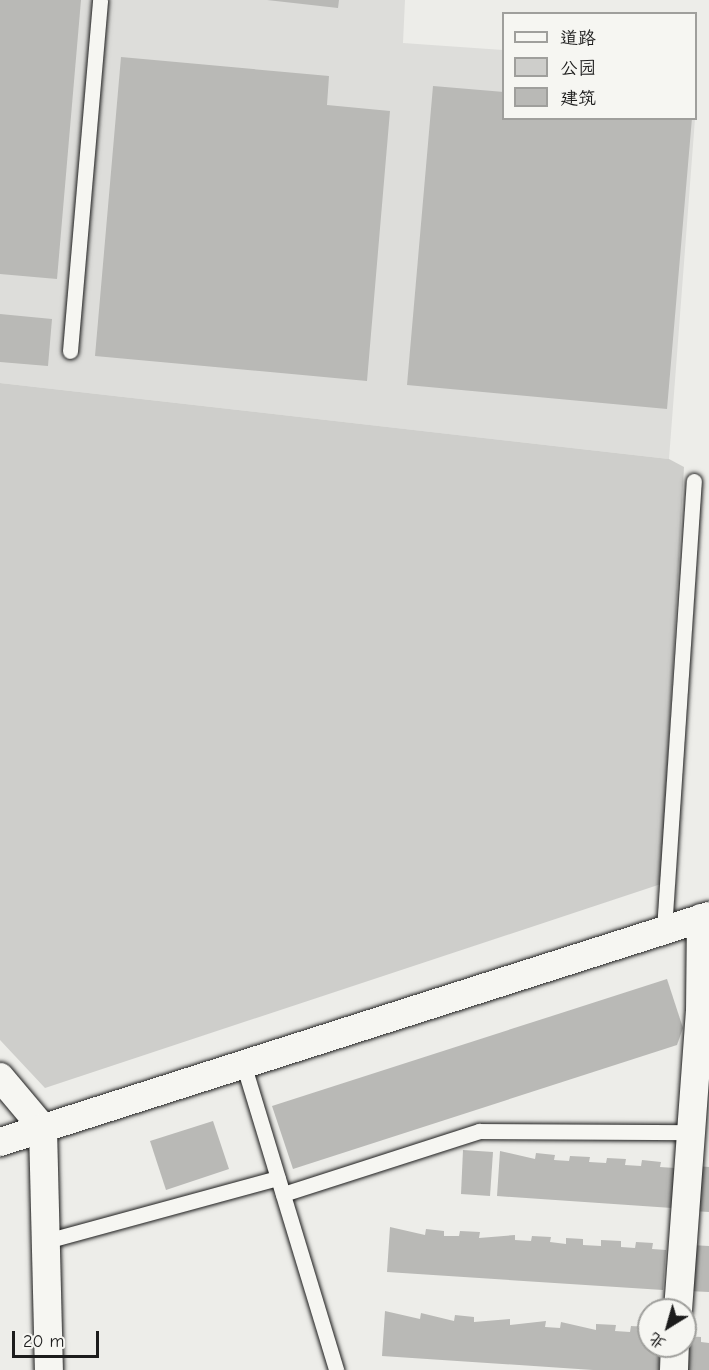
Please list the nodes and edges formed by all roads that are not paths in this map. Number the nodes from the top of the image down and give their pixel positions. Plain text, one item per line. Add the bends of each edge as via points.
1 (100, 0) edge
2 (70, 351) dead end
3 (694, 481) dead end
4 (705, 917) edge
5 (664, 930) junction
6 (243, 1063) junction
7 (0, 1077) edge
8 (43, 1128) junction
9 (692, 1132) junction
10 (0, 1142) edge
11 (278, 1178) junction
12 (282, 1194) junction
13 (46, 1241) junction
14 (679, 1298) edge
15 (49, 1370) edge
16 (336, 1370) edge

1 - 2 lane
3 - 5 lane
4 - 5 street
4 - 9 street
5 - 6 street
6 - 8 street
6 - 11 lane
7 - 8 street
8 - 10 street
8 - 13 street
9 - 12 lane via 479,1131
9 - 14 street
11 - 12 lane
11 - 13 lane
12 - 16 lane
13 - 15 street

